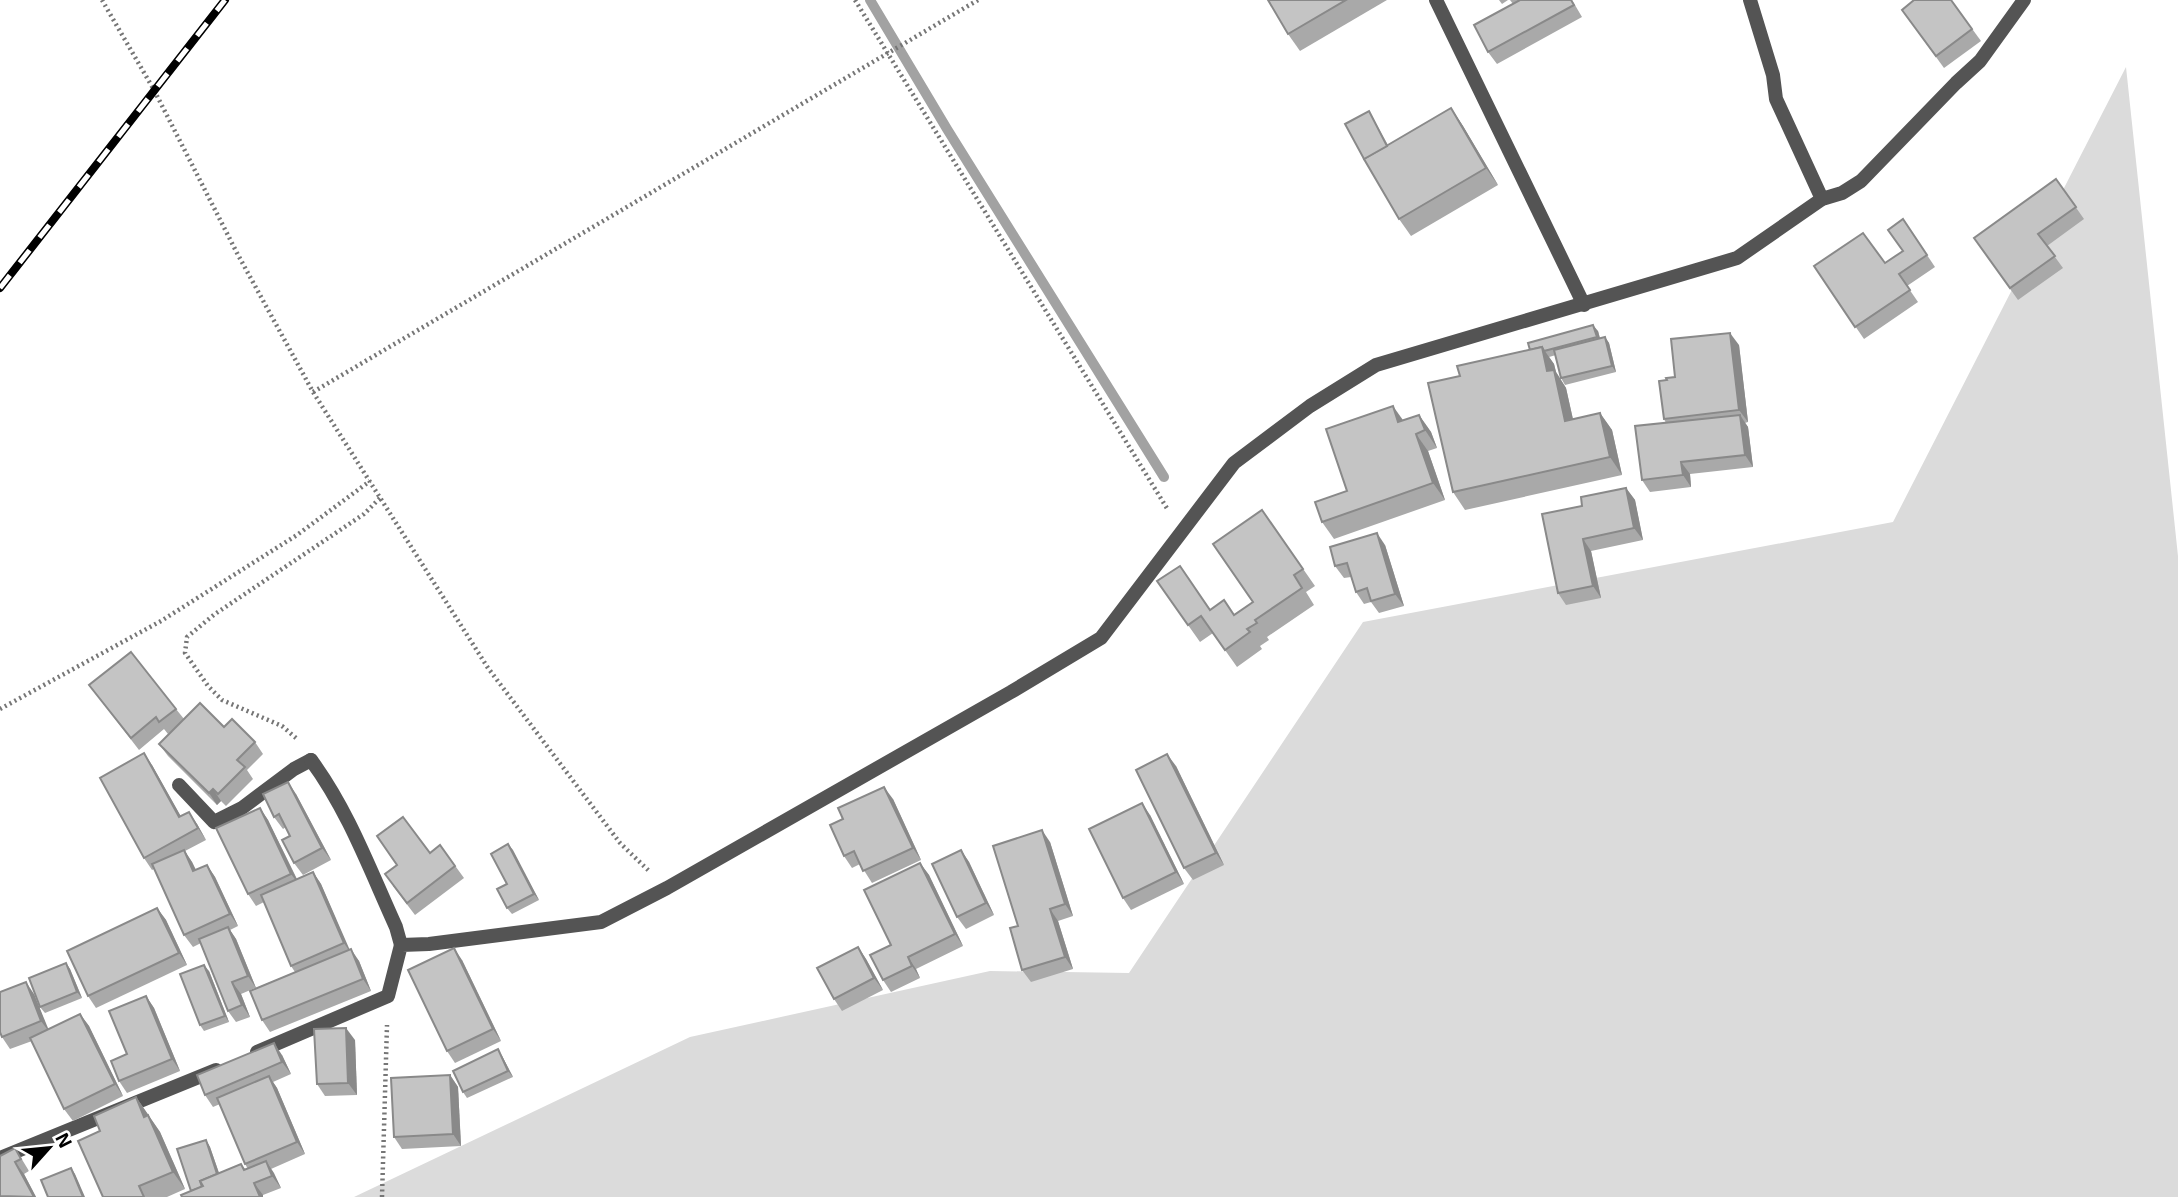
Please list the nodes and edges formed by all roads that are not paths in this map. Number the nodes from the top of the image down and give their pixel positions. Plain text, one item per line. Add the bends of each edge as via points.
1 (1436, 0) edge
2 (1750, 0) edge
3 (2024, 0) edge
4 (1822, 198) junction
5 (1584, 305) junction
6 (179, 785) edge
7 (401, 945) junction
8 (0, 1158) edge

1 - 5 street
2 - 4 street via 1776,99
3 - 4 street via 1980,61 1861,181
4 - 5 street via 1738,258
5 - 7 street via 1376,365 1310,406 1234,463 1101,638 667,888 601,922
6 - 7 street via 214,822 311,760 348,820
7 - 8 street via 388,996

